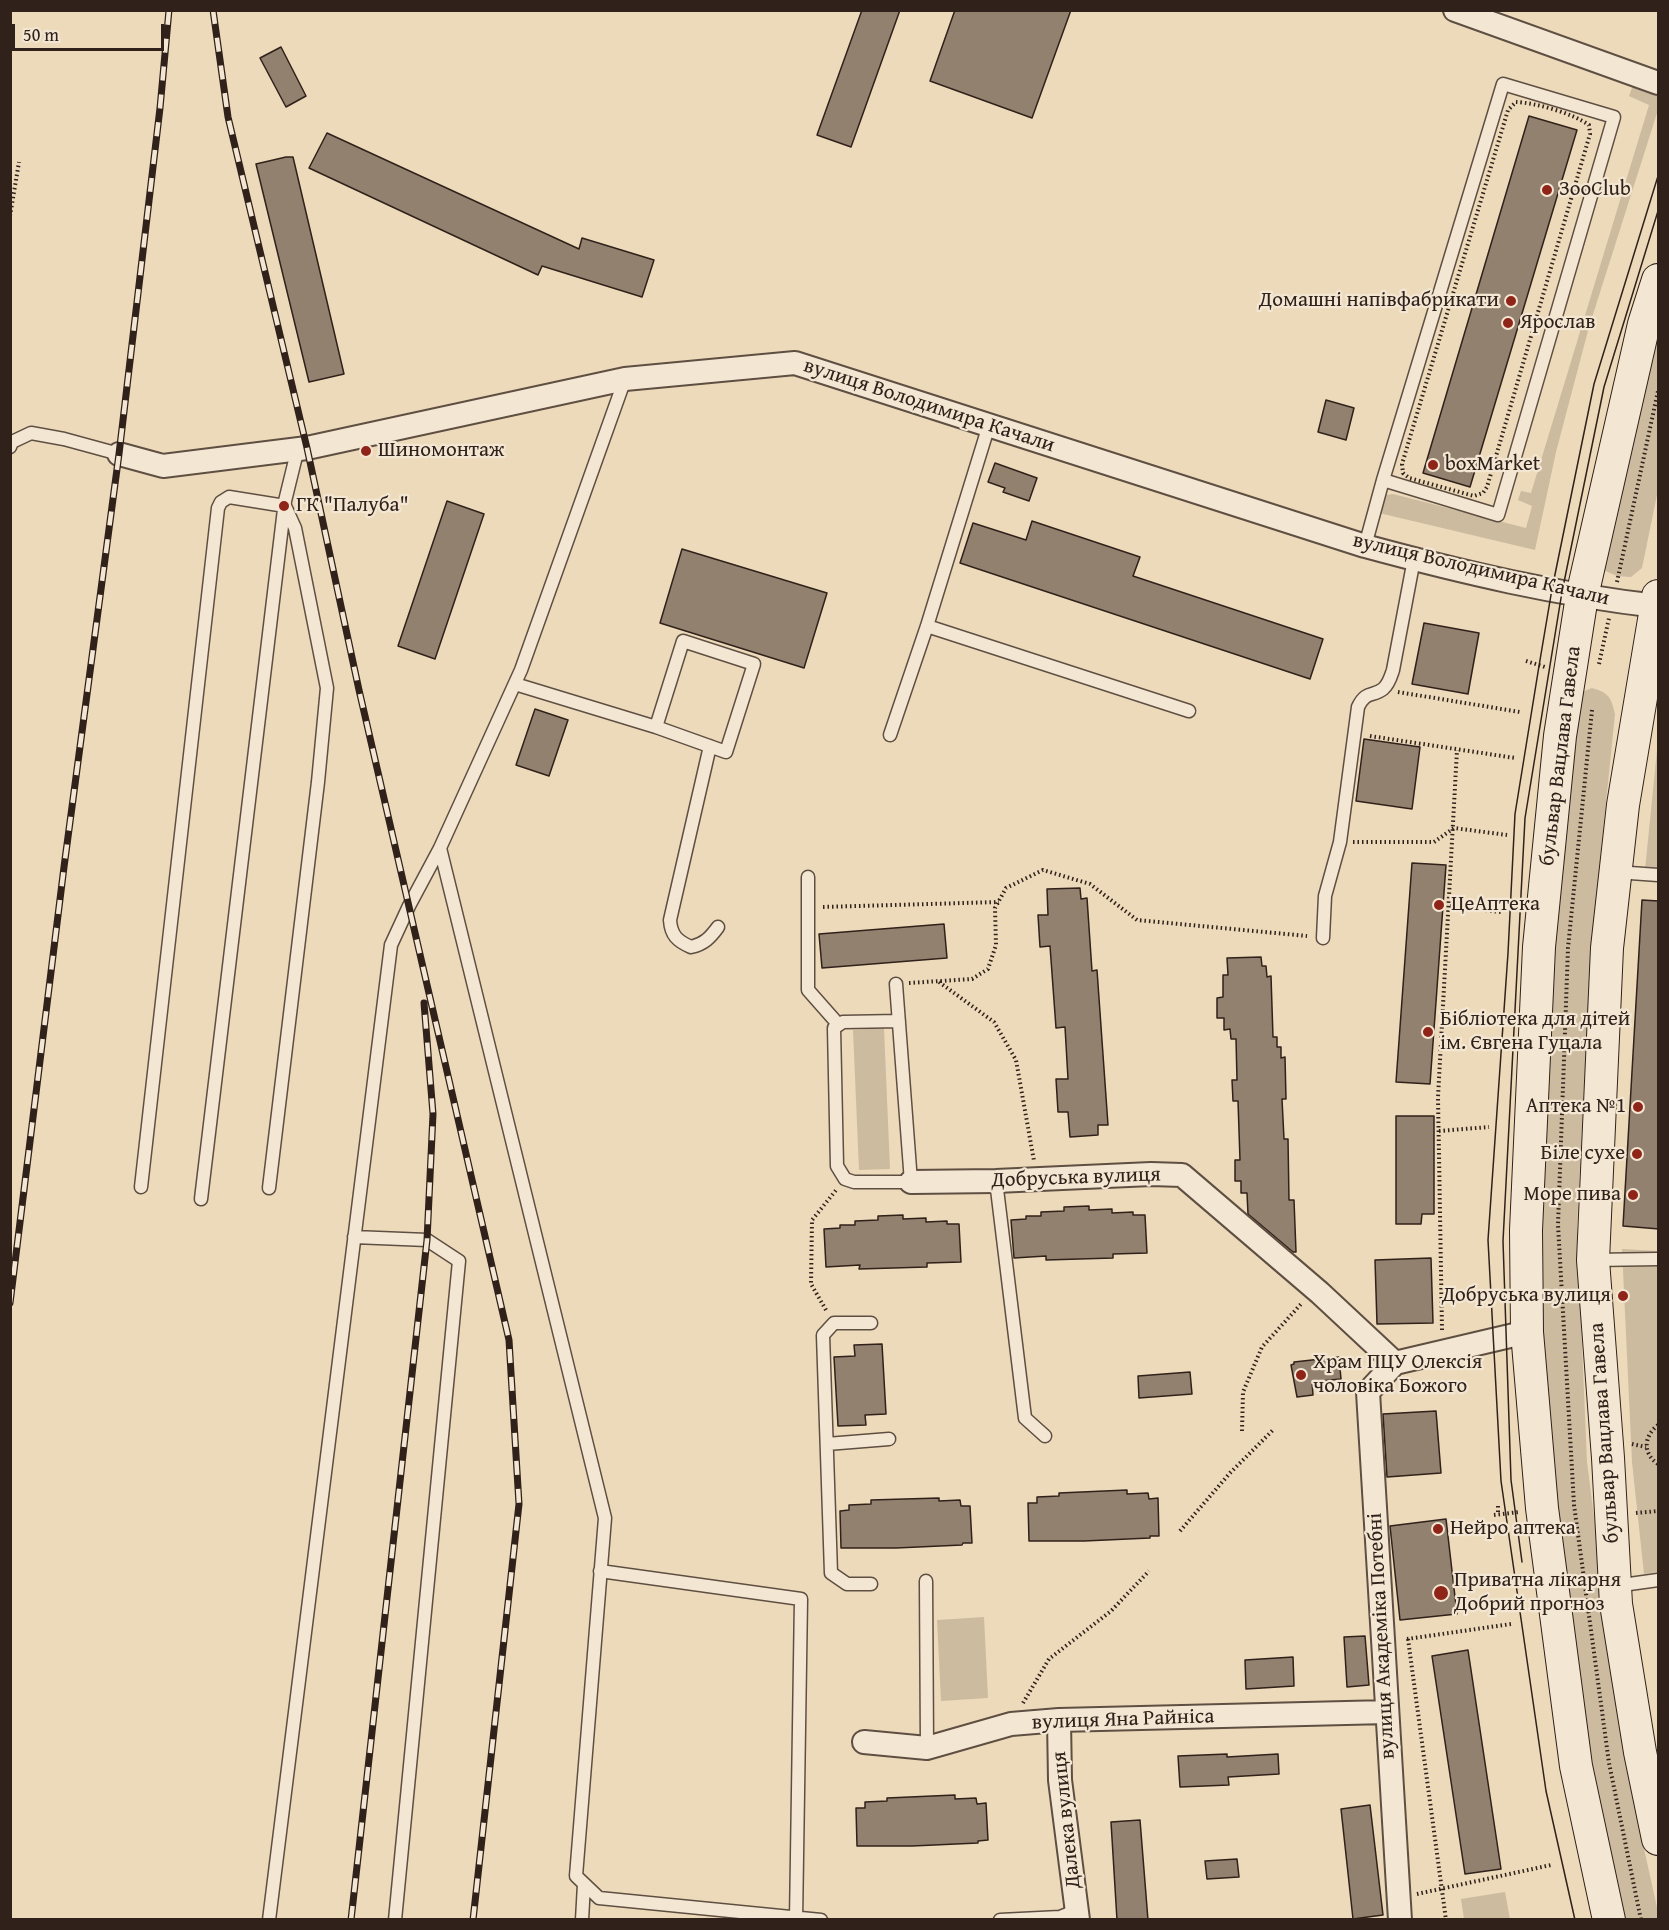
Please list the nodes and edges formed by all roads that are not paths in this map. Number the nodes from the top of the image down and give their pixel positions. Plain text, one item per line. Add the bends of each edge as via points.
1 (1455, 10) edge
2 (1659, 83) edge
3 (1659, 280) edge
4 (625, 379) junction
5 (989, 425) junction
6 (10, 447) edge
7 (298, 448) junction
8 (119, 454) joint
9 (1383, 480) junction
10 (285, 506) junction
11 (1365, 546) junction
12 (1414, 559) junction
13 (1582, 596) junction
14 (1658, 601) edge
15 (927, 626) junction
16 (515, 684) junction
17 (1189, 711) dead end
18 (656, 727) junction
19 (890, 735) dead end
20 (710, 746) junction
21 (440, 848) junction
22 (1616, 872) junction
23 (1659, 875) edge
24 (808, 877) dead end
25 (718, 927) dead end
26 (1323, 938) road end
27 (896, 984) road end
28 (899, 1021) junction
29 (838, 1024) junction
30 (996, 1181) junction
31 (911, 1182) junction
32 (141, 1187) dead end
33 (269, 1188) dead end
34 (201, 1199) dead end
35 (354, 1237) junction
36 (1659, 1259) edge
37 (1593, 1260) junction
38 (871, 1323) dead end
39 (1527, 1332) junction
40 (1395, 1362) junction
41 (1045, 1436) dead end
42 (889, 1439) dead end
43 (826, 1444) junction
44 (600, 1571) junction
45 (1659, 1580) edge
46 (926, 1581) dead end
47 (871, 1584) dead end
48 (1615, 1586) junction
49 (1387, 1712) junction
50 (1059, 1720) junction
51 (864, 1742) dead end
52 (927, 1748) junction
53 (1659, 1839) edge
54 (584, 1884) junction
55 (1077, 1913) edge
56 (796, 1918) edge
57 (269, 1920) edge
58 (395, 1920) edge
59 (582, 1920) edge
60 (821, 1920) edge
61 (1000, 1920) edge
62 (1400, 1920) edge
63 (1609, 1920) edge

1 - 2 street
3 - 13 main road, бульвар Вацлава Гавела via 1644,324
4 - 5 street, вулиця Володимира Качали via 795,363
4 - 7 street, вулиця Володимира Качали
4 - 16 lane
5 - 11 street, вулиця Володимира Качали
5 - 15 lane
6 - 8 lane via 12,442 31,433
7 - 8 street, вулиця Володимира Качали via 163,466
7 - 10 lane
9 - 9 lane via 1503,84 1614,117 1498,515
9 - 11 lane
10 - 32 lane via 229,497 218,508
10 - 33 lane via 295,528 327,688
10 - 34 lane
11 - 12 street, вулиця Володимира Качали
12 - 13 street, вулиця Володимира Качали
12 - 26 lane via 1389,682 1382,690 1368,694 1358,706 1340,842 1325,896
13 - 14 street, вулиця Володимира Качали
13 - 39 main road, бульвар Вацлава Гавела via 1560,736 1539,947 1526,1230
14 - 22 main road, бульвар Вацлава Гавела via 1623,805
15 - 17 lane
15 - 19 lane
16 - 18 lane
16 - 21 lane
18 - 20 lane
18 - 20 lane via 683,641 754,664 726,752
20 - 25 lane via 670,930 677,940 691,947 710,938
21 - 35 lane via 391,945
21 - 44 lane via 605,1518
22 - 23 lane
22 - 37 main road, бульвар Вацлава Гавела via 1607,948
24 - 29 lane via 808,990
27 - 28 lane
28 - 29 lane
28 - 31 lane
29 - 31 lane via 833,1033 837,1166 845,1179 854,1182
30 - 31 street, Добруська вулиця
30 - 40 street, Добруська вулиця via 1182,1175
30 - 41 lane via 1025,1418
35 - 57 lane
35 - 58 lane via 427,1240 459,1261
36 - 37 lane
37 - 48 main road, бульвар Вацлава Гавела
38 - 43 lane via 834,1323 823,1335
39 - 40 street
39 - 63 main road, бульвар Вацлава Гавела via 1542,1508 1576,1766
40 - 49 street, вулиця Академіка Потебні via 1368,1392
42 - 43 lane
43 - 47 lane via 831,1573 847,1584
44 - 54 lane via 576,1876
44 - 56 lane via 801,1599
45 - 48 lane
46 - 52 lane
48 - 53 main road, бульвар Вацлава Гавела via 1640,1752
49 - 50 street, вулиця Яна Райніса
49 - 62 street, вулиця Академіка Потебні
50 - 52 street, вулиця Яна Райніса via 1011,1724
50 - 55 street, Далека вулиця via 1060,1780
51 - 52 street, вулиця Яна Райніса
54 - 56 lane via 599,1898
54 - 59 lane
55 - 61 lane
56 - 60 lane

